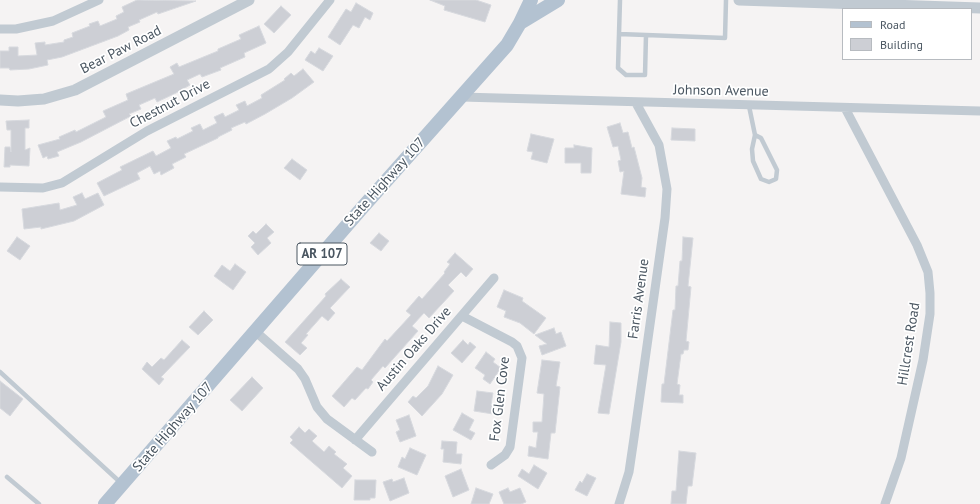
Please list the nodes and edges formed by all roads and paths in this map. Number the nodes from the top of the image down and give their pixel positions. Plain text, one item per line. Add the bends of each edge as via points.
1 (99, 0) edge
2 (247, 0) edge
3 (330, 0) edge
4 (531, 0) edge
5 (558, 0) edge
6 (620, 0) edge
7 (726, 0) edge
8 (739, 0) edge
9 (770, 1) edge
10 (933, 3) edge
11 (980, 8) edge
12 (520, 23) junction
13 (0, 29) edge
14 (619, 34) junction
15 (646, 35) junction
16 (461, 97) junction
17 (0, 100) edge
18 (636, 103) junction
19 (749, 106) junction
20 (845, 108) junction
21 (980, 111) edge
22 (755, 135) junction
23 (0, 188) edge
24 (494, 278) dead end
25 (462, 316) junction
26 (256, 332) junction
27 (0, 372) edge
28 (356, 440) junction
29 (372, 452) dead end
30 (491, 465) dead end
31 (6, 477) dead end
32 (123, 484) junction
33 (39, 504) edge
34 (105, 504) edge
35 (619, 504) edge
36 (885, 504) edge

1 - 13 street via 53,21 16,29
2 - 17 street, Bear Paw Road via 74,90 44,99
3 - 23 street, Chestnut Drive via 288,52 269,69 147,131 62,182 43,188
4 - 12 main road, State Highway 107 / AR 107
5 - 12 main road
6 - 14 lane
7 - 15 lane via 725,38
8 - 9 street
9 - 10 street
10 - 11 street
12 - 16 main road, State Highway 107 / AR 107 via 508,45
14 - 15 lane
14 - 15 lane via 618,68 626,75 645,75
16 - 18 street, Johnson Avenue
16 - 26 main road, State Highway 107 / AR 107
18 - 19 street, Johnson Avenue
18 - 35 street, Farris Avenue via 659,145 667,189 634,438 626,484
19 - 20 street, Johnson Avenue
19 - 22 lane
20 - 21 street, Johnson Avenue
20 - 36 street, Hillcrest Road via 918,245 928,272 930,314 923,360 901,458
22 - 22 lane via 752,160 760,179 769,182 776,180 777,170 761,138
24 - 25 street, Austin Oaks Drive
25 - 28 street, Austin Oaks Drive
25 - 30 street, Fox Glen Cove via 512,342 517,346 522,358 510,447
26 - 28 street via 298,369 317,407 327,419
26 - 32 main road, State Highway 107 / AR 107
27 - 32 lane
28 - 29 street
31 - 33 lane
32 - 34 main road, State Highway 107 / AR 107

